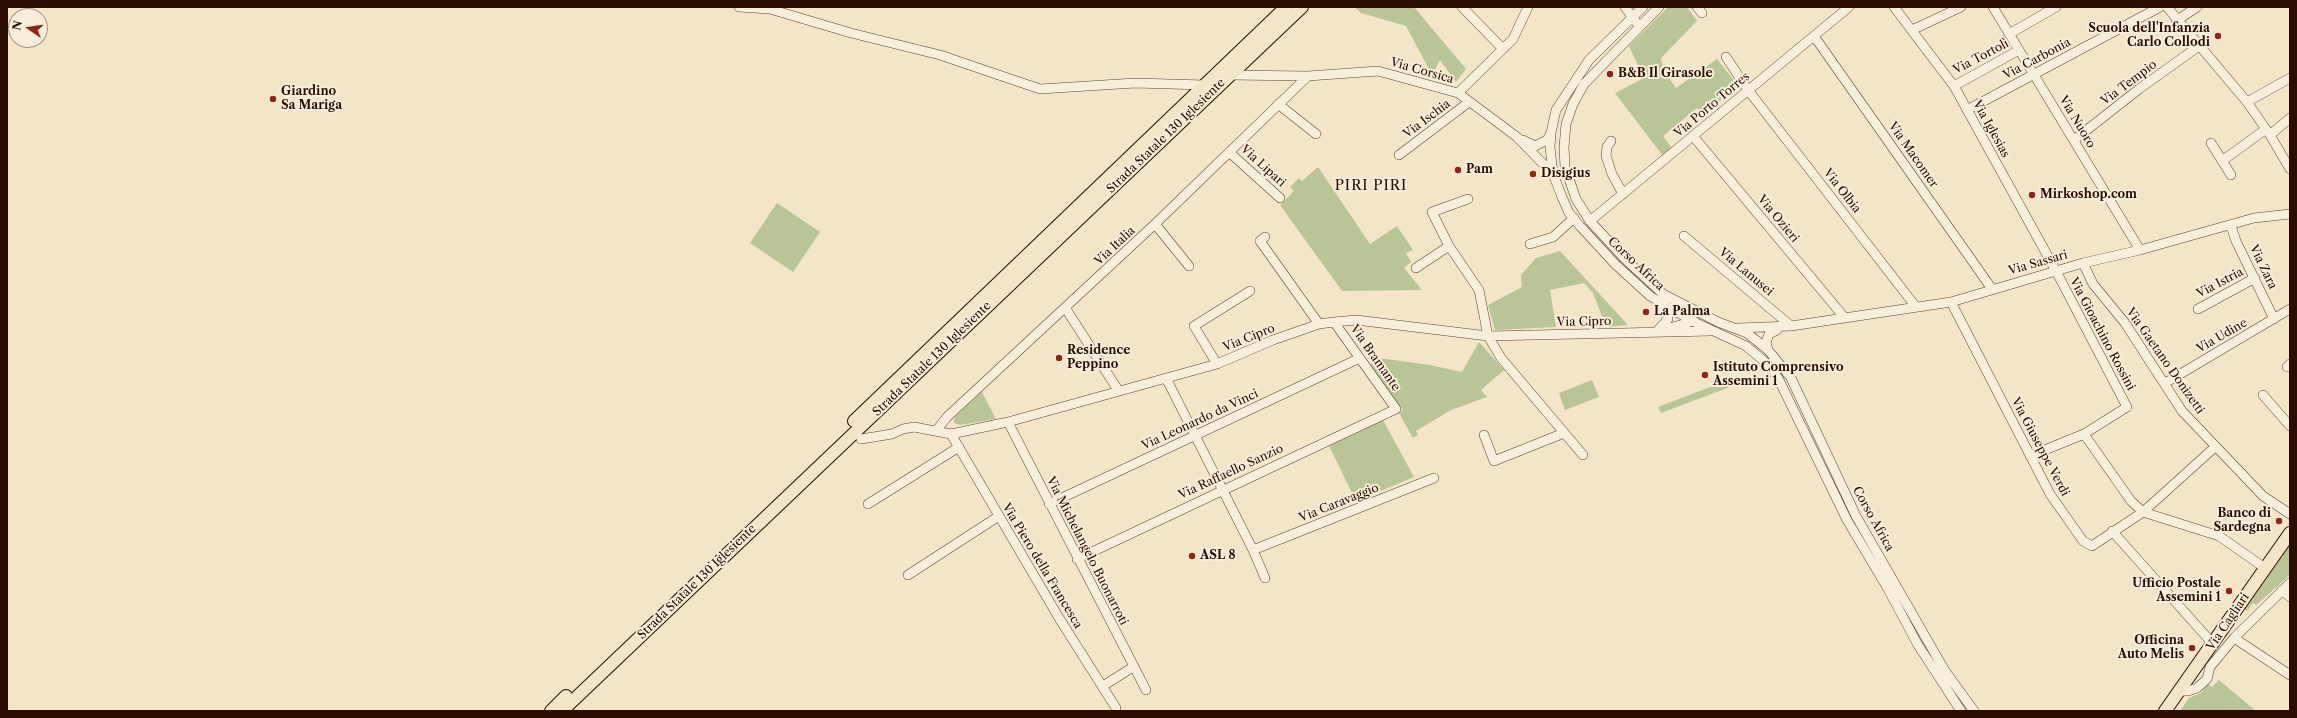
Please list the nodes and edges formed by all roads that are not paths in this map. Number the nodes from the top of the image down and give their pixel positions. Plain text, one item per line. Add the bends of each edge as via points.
1 (739, 7) edge
2 (1286, 7) edge
3 (1302, 7) edge
4 (1462, 7) edge
5 (1528, 7) edge
6 (1625, 7) edge
7 (1643, 7) edge
8 (1659, 7) edge
9 (1849, 7) edge
10 (1894, 7) edge
11 (1961, 7) edge
12 (1992, 7) edge
13 (2056, 7) edge
14 (2160, 7) edge
15 (2167, 7) edge
16 (2197, 7) edge
17 (1632, 18) junction
18 (2176, 21) junction
19 (1639, 27) junction
20 (1912, 30) junction
21 (2009, 34) junction
22 (1814, 36) junction
23 (2199, 46) junction
24 (1503, 49) junction
25 (2019, 50) junction
26 (1726, 57) dead end
27 (2034, 74) junction
28 (1230, 75) junction
29 (1308, 76) junction
30 (2290, 78) edge
31 (1205, 85) junction
32 (1954, 86) junction
33 (1748, 90) junction
34 (1458, 93) junction
35 (1469, 102) junction
36 (2247, 102) junction
37 (1278, 104) junction
38 (1967, 110) junction
39 (2290, 118) edge
40 (2268, 132) junction
41 (1550, 133) junction
42 (1316, 134) dead end
43 (1516, 136) junction
44 (1693, 136) junction
45 (2074, 140) junction
46 (1611, 142) dead end
47 (2211, 143) dead end
48 (1535, 146) junction
49 (1229, 152) junction
50 (1551, 152) junction
51 (1399, 155) dead end
52 (2222, 161) junction
53 (1565, 164) junction
54 (2289, 164) edge
55 (1553, 174) junction
56 (2231, 175) dead end
57 (1623, 194) junction
58 (1280, 198) dead end
59 (1468, 199) dead end
60 (2290, 214) edge
61 (1574, 218) junction
62 (1590, 221) junction
63 (1156, 224) junction
64 (2231, 226) junction
65 (1684, 236) dead end
66 (1265, 237) dead end
67 (1530, 244) dead end
68 (1449, 246) junction
69 (2140, 250) junction
70 (2083, 263) junction
71 (1189, 266) dead end
72 (1416, 268) dead end
73 (2056, 271) junction
74 (2255, 278) junction
75 (1992, 289) junction
76 (1250, 292) dead end
77 (1650, 296) junction
78 (1951, 302) junction
79 (1916, 307) junction
80 (1066, 309) junction
81 (2198, 309) dead end
82 (2290, 309) edge
83 (1844, 317) junction
84 (2274, 319) junction
85 (1692, 321) junction
86 (1334, 322) junction
87 (1319, 324) junction
88 (1792, 326) junction
89 (1736, 328) junction
90 (1719, 329) junction
91 (1777, 330) junction
92 (1656, 332) junction
93 (1750, 335) junction
94 (1488, 336) junction
95 (1752, 350) junction
96 (1768, 350) junction
97 (1360, 358) junction
98 (1216, 364) junction
99 (1166, 378) junction
100 (2165, 383) junction
101 (1118, 390) junction
102 (2263, 395) dead end
103 (1396, 409) joint
104 (1008, 422) junction
105 (2290, 426) edge
106 (936, 431) junction
107 (1564, 433) junction
108 (951, 434) junction
109 (2084, 434) junction
110 (1484, 435) dead end
111 (1195, 436) junction
112 (861, 440) dead end
113 (959, 447) junction
114 (2215, 447) junction
115 (1583, 455) dead end
116 (2030, 456) junction
117 (1434, 478) dead end
118 (1223, 489) junction
119 (868, 504) dead end
120 (1049, 504) junction
121 (2143, 512) junction
122 (2290, 514) edge
123 (999, 516) junction
124 (2112, 531) junction
125 (2290, 533) edge
126 (1253, 550) junction
127 (1077, 559) junction
128 (2265, 568) junction
129 (908, 575) dead end
130 (1265, 578) dead end
131 (2290, 583) edge
132 (2282, 590) junction
133 (2290, 597) edge
134 (2234, 638) junction
135 (2213, 644) junction
136 (1133, 667) junction
137 (2192, 675) junction
138 (2290, 675) edge
139 (2202, 683) junction
140 (1103, 686) junction
141 (1146, 690) dead end
142 (2181, 691) junction
143 (1116, 708) dead end
144 (551, 711) edge
145 (562, 711) edge
146 (1961, 711) edge
147 (1974, 711) edge
148 (2165, 711) edge

1 - 31 street via 770,9 851,33 940,55 1040,89 1135,83
2 - 31 main road, Strada Statale 130 Iglesiente
3 - 28 main road, Strada Statale 130 Iglesiente
4 - 24 street
5 - 24 street via 1513,39
6 - 17 street
7 - 17 street, Corso Africa
8 - 19 street, Corso Africa
9 - 22 street, Via Porto Torres
10 - 20 street, Via Iglesias
11 - 20 street
12 - 21 street, Via Nuoro
13 - 21 street
14 - 27 street, Via Carbonia
15 - 18 street
16 - 18 street
17 - 19 street
17 - 41 street, Corso Africa via 1589,60 1556,110
18 - 23 street
19 - 53 street, Corso Africa via 1584,84 1573,104 1566,130
20 - 32 street, Via Iglesias
21 - 25 street, Via Nuoro
22 - 33 street, Via Porto Torres
22 - 75 street, Via Macomer
23 - 36 street
23 - 45 street, Via Tempio
24 - 34 street
25 - 27 street, Via Nuoro
25 - 32 street, Via Tortolì
26 - 33 street, Via Olbia
27 - 38 street, Via Carbonia
27 - 45 street, Via Nuoro
28 - 29 street, Via Corsica
28 - 145 main road, Strada Statale 130 Iglesiente
29 - 34 street, Via Corsica via 1378,71
29 - 37 street, Via Italia
30 - 36 street
31 - 144 main road, Strada Statale 130 Iglesiente
32 - 38 street, Via Iglesias
33 - 44 street, Via Porto Torres
33 - 79 street, Via Olbia
34 - 35 street, Via Corsica
35 - 43 street, Via Corsica
35 - 51 street, Via Ischia
36 - 40 street
37 - 42 street
37 - 49 street, Via Italia
38 - 73 street, Via Iglesias
39 - 40 street
40 - 52 street
40 - 54 street
41 - 48 street via 1548,140
41 - 50 street, Corso Africa
43 - 48 street
43 - 55 street, Via Corsica
44 - 57 street, Via Porto Torres
44 - 83 street, Via Ozieri
45 - 69 street, Via Nuoro
46 - 57 street via 1607,147 1606,156
47 - 52 street
48 - 50 street
49 - 58 street, Via Lipari
49 - 63 street, Via Italia
50 - 53 street
50 - 55 street, Corso Africa
52 - 56 street
53 - 62 street, Corso Africa via 1576,199
55 - 61 street, Corso Africa
57 - 62 street, Via Porto Torres
59 - 68 street via 1432,212
60 - 64 street, Via Sassari via 2254,218
61 - 67 street via 1553,237
61 - 77 street, Corso Africa via 1615,264
62 - 90 street, Corso Africa via 1624,258 1663,294
63 - 71 street
63 - 80 street, Via Italia
64 - 69 street, Via Sassari
64 - 74 street, Via Zara
65 - 88 street, Via Lanusei
66 - 87 street via 1260,241
68 - 72 street
68 - 94 street via 1479,290
69 - 70 street, Via Sassari
70 - 73 street, Via Sassari
70 - 100 street, Via Gaetano Donizetti via 2093,284 2125,323
73 - 75 street, Via Sassari
73 - 109 street, Via Gioachino Rossini via 2127,408
74 - 81 street, Via Istria
74 - 84 street, Via Zara
75 - 78 street, Via Sassari
76 - 98 street via 1194,326
77 - 85 street, Corso Africa
77 - 92 street via 1667,313 1668,320
78 - 79 street, Via Sassari
78 - 116 street, Via Giuseppe Verdi
79 - 83 street, Via Sassari
80 - 101 street
80 - 106 street, Via Italia via 946,417
82 - 84 street, Via Udine
83 - 88 street, Via Sassari
84 - 100 street, Via Udine
85 - 90 street, Corso Africa
85 - 92 street, Via Cipro
86 - 87 street, Via Cipro
86 - 94 street, Via Cipro via 1356,320
86 - 97 street, Via Bramante
87 - 98 street, Via Cipro
88 - 89 street, Via Sassari
88 - 91 street, Via Sassari
89 - 90 street, Corso Africa
89 - 93 street, Corso Africa
90 - 92 street, Via Cipro
90 - 93 street, Via Sassari
90 - 95 street, Corso Africa
91 - 93 street, Via Sassari
91 - 96 street via 1768,334
92 - 94 street, Via Cipro
93 - 95 street
93 - 96 street, Corso Africa
94 - 107 street via 1501,358
95 - 146 street, Corso Africa via 1778,378 1846,520 1918,645
96 - 147 street, Corso Africa via 1791,378 1856,516 1945,671
97 - 103 street, Via Bramante
97 - 111 street, Via Leonardo da Vinci
98 - 99 street, Via Cipro
99 - 101 street, Via Cipro
99 - 111 street
100 - 114 street, Via Gaetano Donizetti via 2182,411
101 - 104 street, Via Cipro
102 - 105 street
103 - 118 street, Via Raffaello Sanzio
104 - 108 street, Via Cipro
104 - 120 street, Via Michelangelo Buonarroti
106 - 108 street, Via Cipro
106 - 112 street, Via Cipro via 903,428 892,434
107 - 110 street via 1494,461
107 - 115 street
108 - 113 street, Via Piero della Francesca
109 - 116 street
109 - 121 street via 2131,501
111 - 118 street
111 - 120 street, Via Leonardo da Vinci
113 - 119 street
113 - 123 street, Via Piero della Francesca
114 - 121 street
114 - 122 street, Via Gaetano Donizetti via 2263,496
116 - 124 street, Via Giuseppe Verdi via 2050,494 2083,541 2092,546
117 - 126 street, Via Caravaggio
118 - 126 street
118 - 127 street, Via Raffaello Sanzio
120 - 127 street, Via Michelangelo Buonarroti
121 - 124 street
121 - 128 street via 2219,536
123 - 129 street
123 - 140 street, Via Piero della Francesca via 1059,618
124 - 135 street
125 - 128 main road, Via Cagliari
126 - 130 street
127 - 136 street, Via Michelangelo Buonarroti
128 - 135 main road, Via Cagliari
131 - 132 street
132 - 133 street
132 - 134 street
134 - 138 street
134 - 139 street via 2210,667 2207,679
135 - 137 main road, Via Cagliari
136 - 140 street
136 - 141 street, Via Michelangelo Buonarroti
137 - 139 street
137 - 142 main road, Via Cagliari
139 - 142 street via 2197,688
140 - 143 street, Via Piero della Francesca
142 - 148 main road, Via Cagliari

